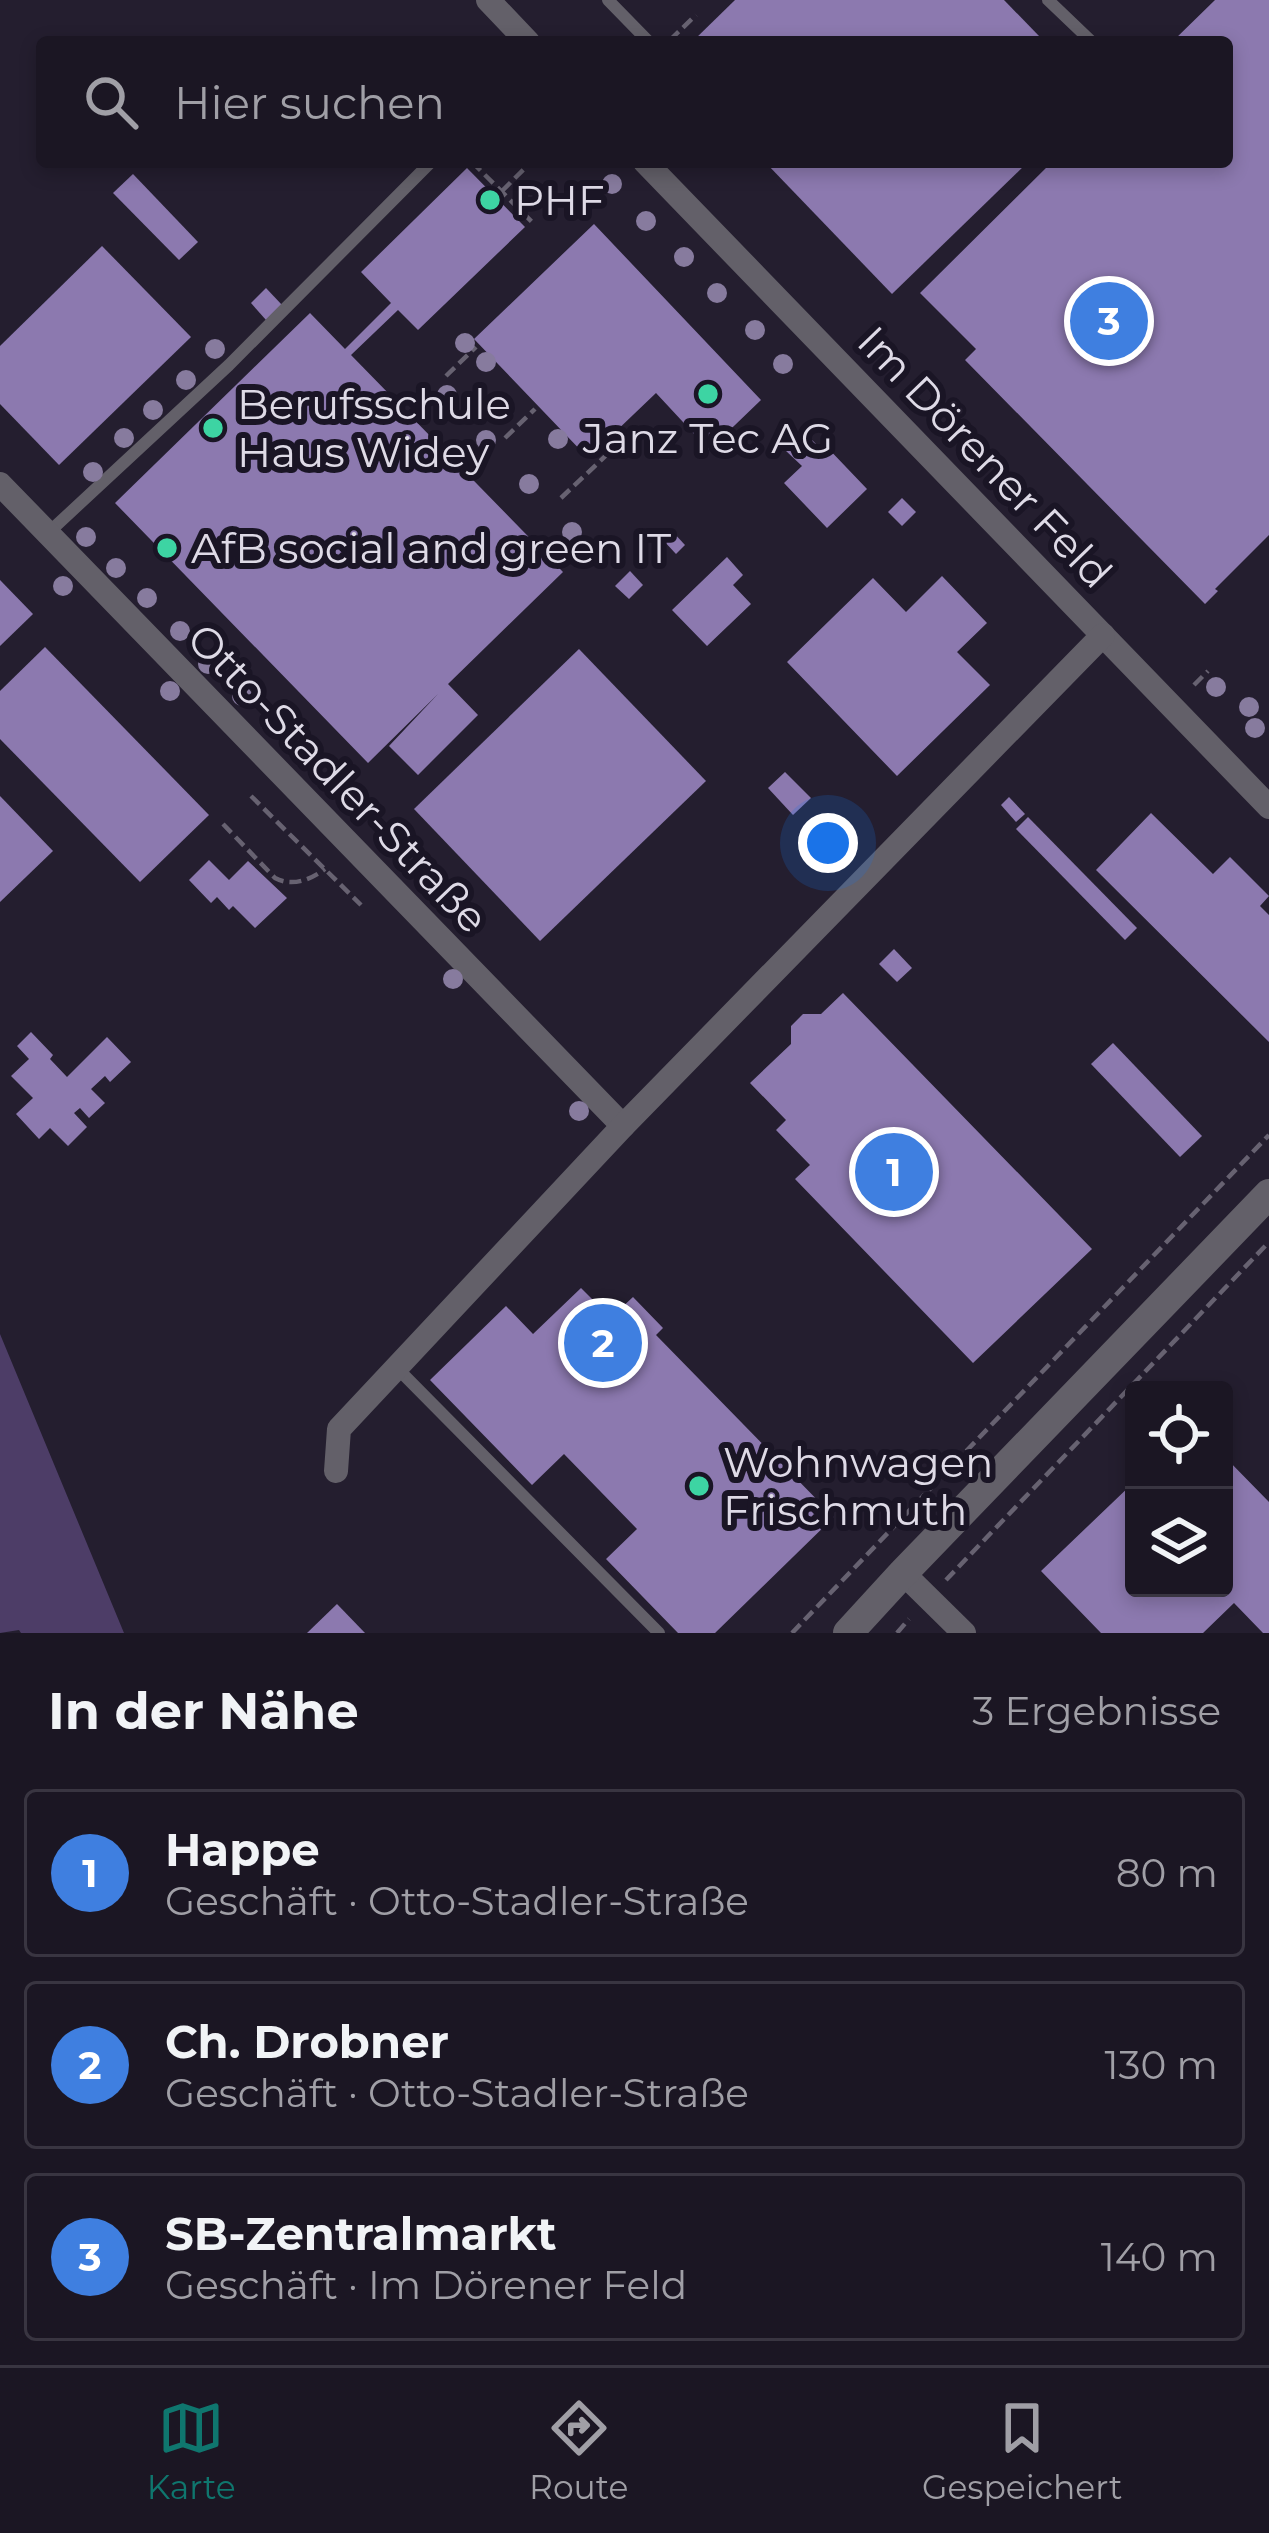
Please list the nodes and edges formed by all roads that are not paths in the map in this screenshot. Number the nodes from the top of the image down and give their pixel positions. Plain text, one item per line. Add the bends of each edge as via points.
1 (608, 0) edge
2 (1048, 0) edge
3 (496, 3) edge
4 (523, 36) edge
5 (643, 36) edge
6 (1085, 36) edge
7 (425, 168) edge
8 (651, 168) edge
9 (0, 484) edge
10 (46, 535) junction
11 (1103, 635) junction
12 (1269, 807) edge
13 (623, 1126) junction
14 (1269, 1194) edge
15 (397, 1368) junction
16 (336, 1471) dead end
17 (903, 1573) junction
18 (659, 1633) edge
19 (848, 1633) edge
20 (964, 1633) edge

1 - 5 lane
2 - 6 lane
3 - 4 street
7 - 10 lane
8 - 11 street, Im Dörener Feld
9 - 10 street, Otto-Stadler-Straße
10 - 13 street, Otto-Stadler-Straße
11 - 12 street, Im Dörener Feld
11 - 13 street
13 - 15 street
14 - 17 street
15 - 16 street via 339,1429
15 - 18 lane
17 - 19 street
17 - 20 street

